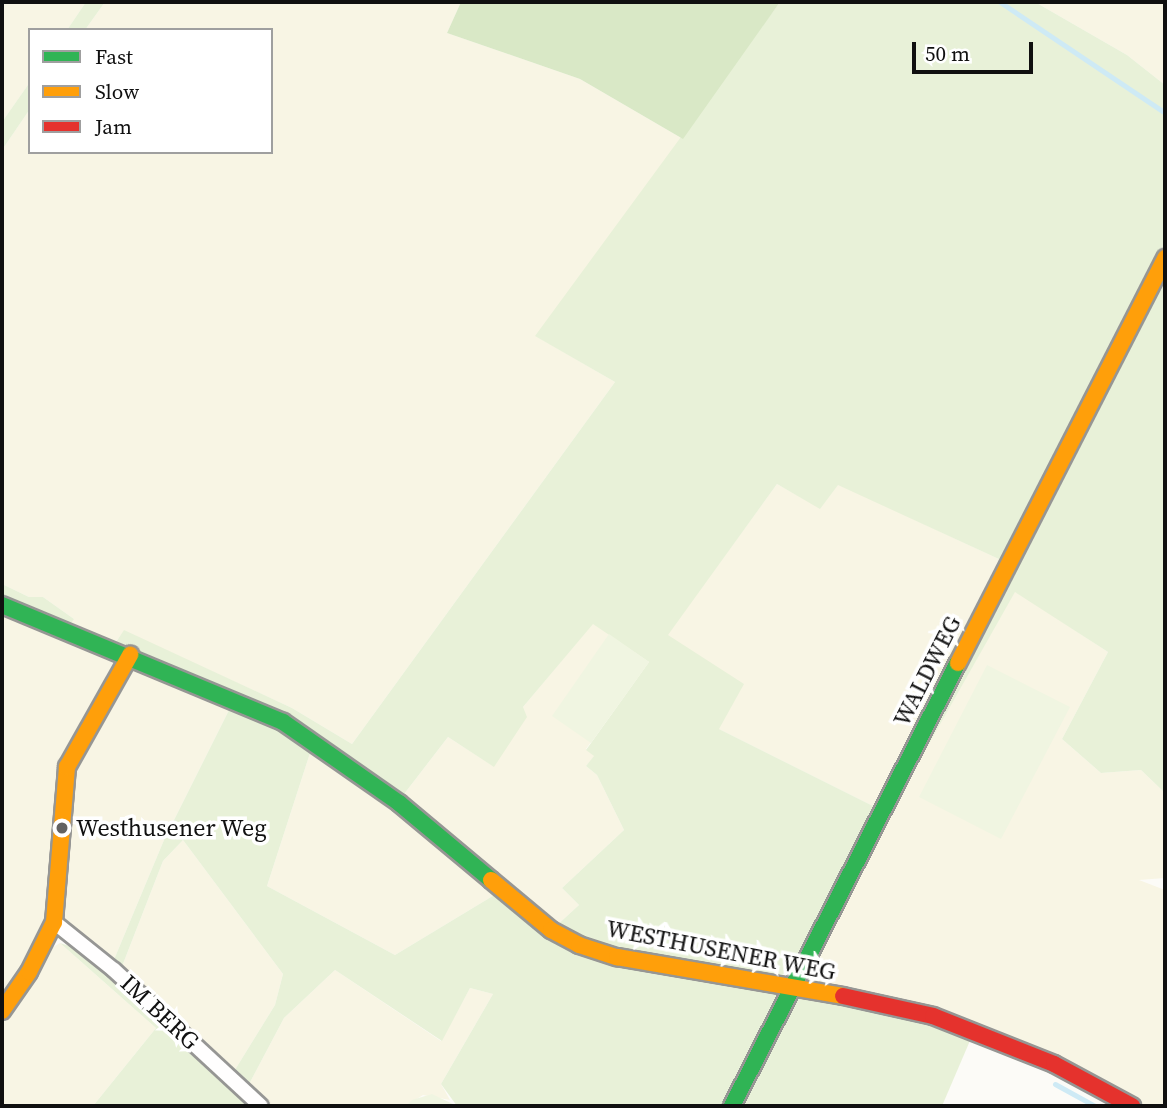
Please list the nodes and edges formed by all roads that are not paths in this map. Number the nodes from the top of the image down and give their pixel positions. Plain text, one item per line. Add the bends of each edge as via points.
1 (1165, 258) edge
2 (2, 605) edge
3 (130, 655) junction
4 (54, 922) junction
5 (794, 985) junction
6 (2, 1011) edge
7 (261, 1106) edge
8 (732, 1106) edge
9 (1132, 1106) edge

1 - 5 street, WALDWEG
2 - 3 street, WESTHUSENER WEG
3 - 4 street via 67,767
3 - 5 street, WESTHUSENER WEG via 283,722 399,803 551,930 579,945 617,957
4 - 6 street via 29,972
4 - 7 street, IM BERG via 114,970
5 - 8 street, WALDWEG
5 - 9 street, WESTHUSENER WEG via 933,1016 1030,1054

